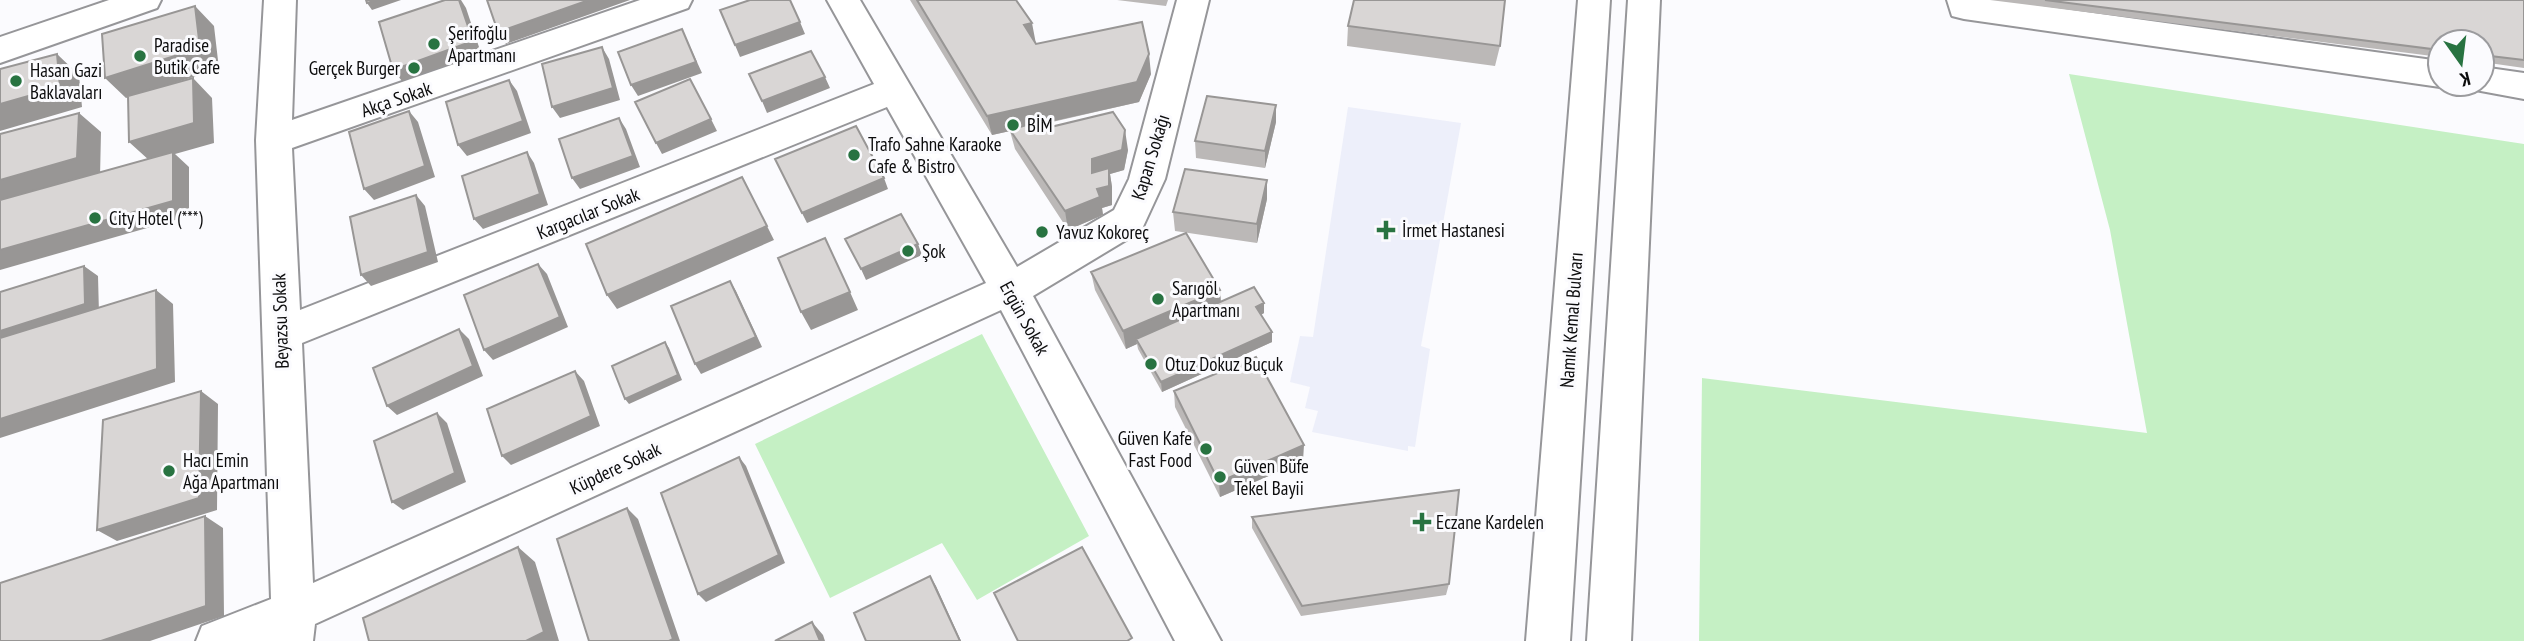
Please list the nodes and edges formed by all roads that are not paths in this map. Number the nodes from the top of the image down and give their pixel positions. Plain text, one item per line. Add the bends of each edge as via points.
1 (82, 0) edge
2 (145, 0) edge
3 (280, 0) edge
4 (676, 0) edge
5 (843, 0) edge
6 (1193, 0) edge
7 (1594, 0) edge
8 (1644, 0) edge
9 (1963, 0) edge
10 (0, 28) edge
11 (0, 50) edge
12 (2426, 72) edge
13 (2496, 82) edge
14 (2524, 86) edge
15 (895, 90) junction
16 (274, 140) junction
17 (1010, 290) junction
18 (280, 335) junction
19 (294, 627) edge
20 (218, 641) edge
21 (1199, 641) edge
22 (1548, 641) edge
23 (1609, 641) edge

1 - 10 street
2 - 11 street
3 - 16 street, Beyazsu Sokak
4 - 16 street, Akça Sokak
5 - 15 street, Ergün Sokak
6 - 17 street, Kapan Sokağı via 1147,179 1128,220
7 - 22 street, Namık Kemal Bulvarı
8 - 23 street
9 - 12 street via 1964,7
13 - 14 street
15 - 17 street, Ergün Sokak
15 - 18 street, Kargacılar Sokak
16 - 18 street, Beyazsu Sokak
17 - 19 street, Küpdere Sokak via 963,308
17 - 21 street, Ergün Sokak
18 - 19 street, Beyazsu Sokak
19 - 20 street, Küpdere Sokak

